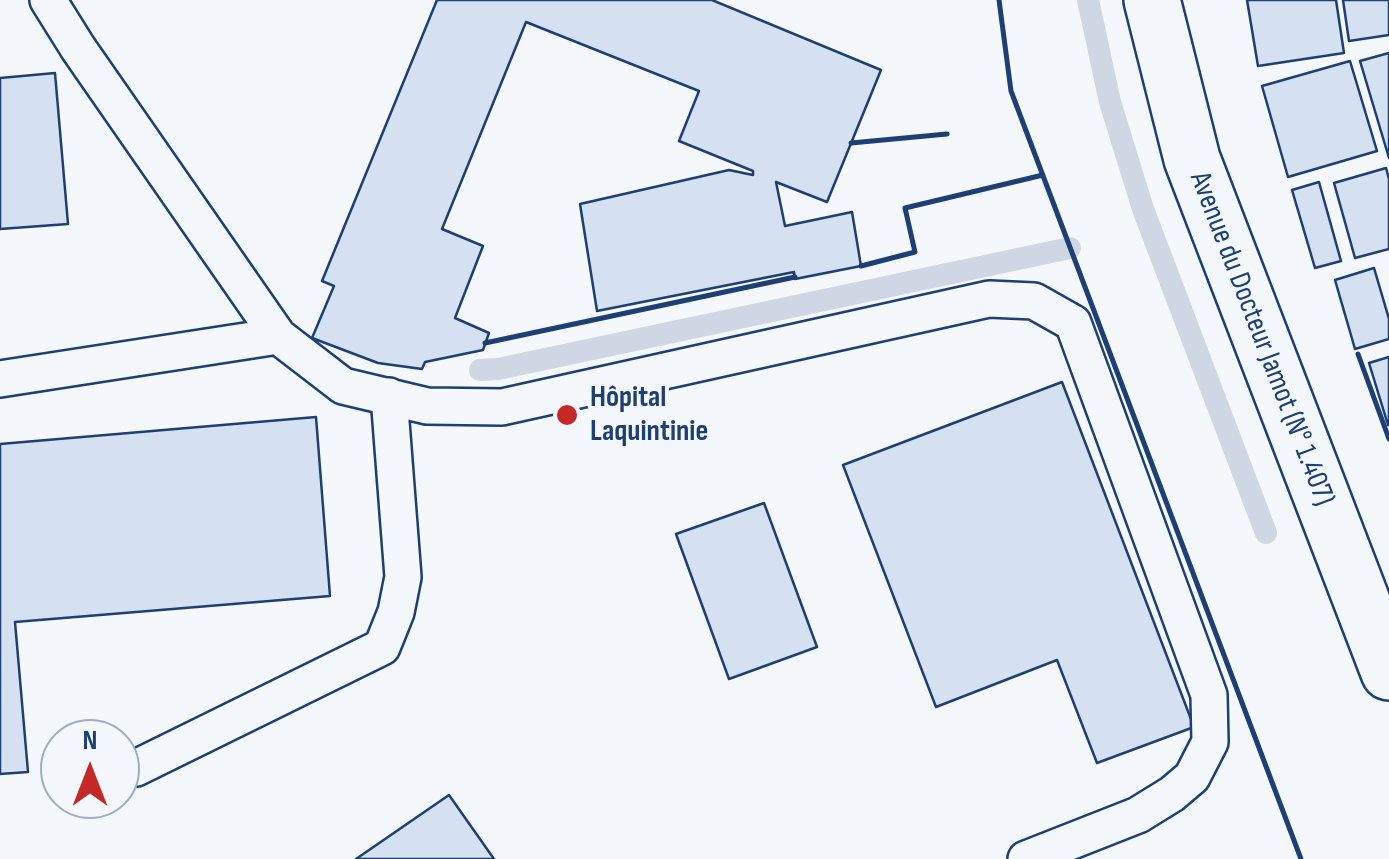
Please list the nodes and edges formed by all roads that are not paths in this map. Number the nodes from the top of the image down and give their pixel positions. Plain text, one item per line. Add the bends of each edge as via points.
1 (48, 0) edge
2 (1152, 0) edge
3 (278, 336) junction
4 (0, 379) edge
5 (389, 396) junction
6 (1389, 672) edge
7 (140, 766) edge
8 (1026, 859) edge

1 - 3 lane
2 - 6 main road, Avenue du Docteur Jamot (N° 1.407) via 1192,159
3 - 4 lane
3 - 5 lane via 342,386
5 - 7 lane via 403,577 382,648
5 - 8 lane via 427,406 502,407 989,299 1034,301 1074,322 1209,695 1210,742 1192,777 1161,801

